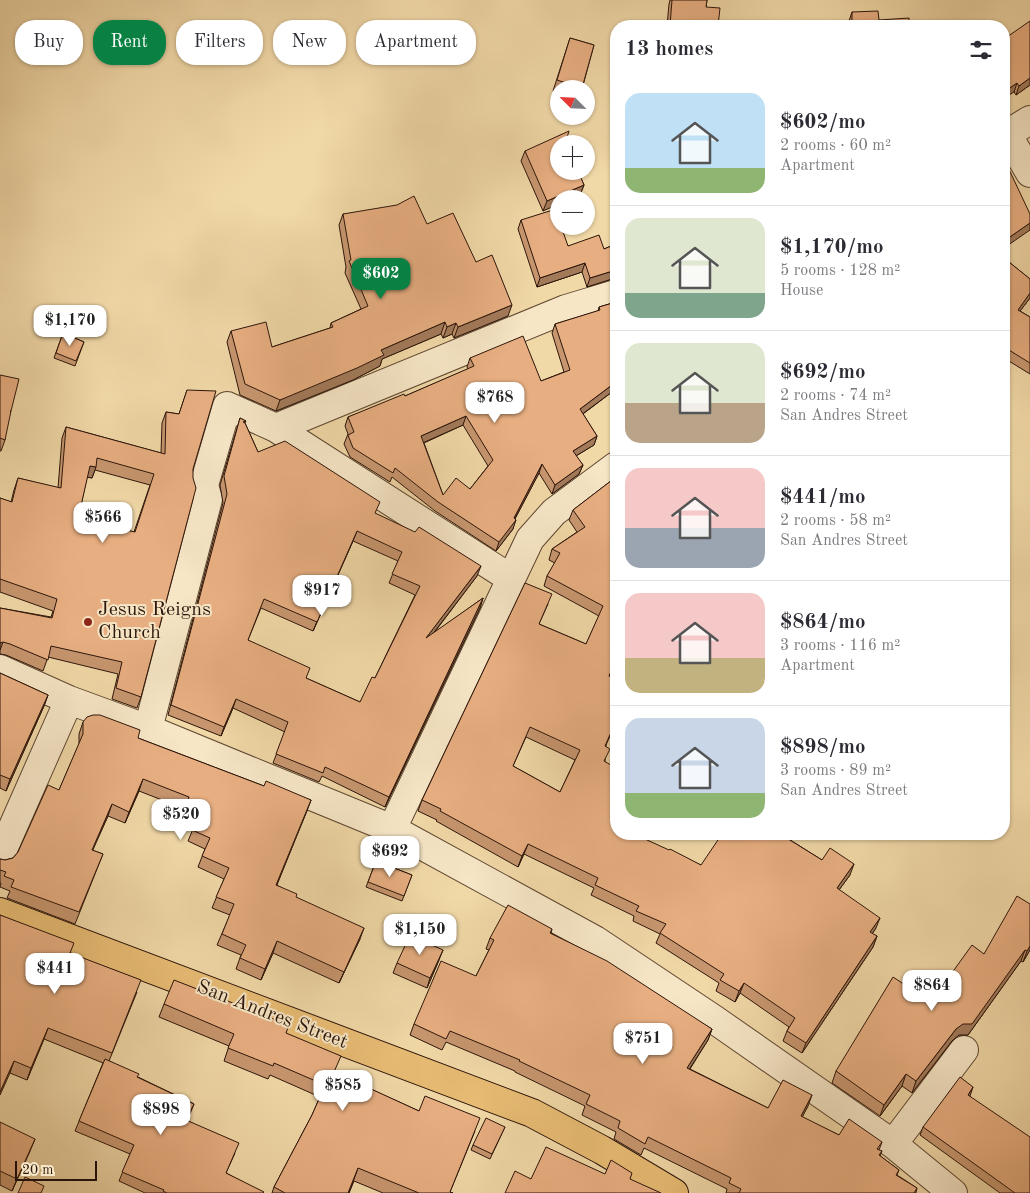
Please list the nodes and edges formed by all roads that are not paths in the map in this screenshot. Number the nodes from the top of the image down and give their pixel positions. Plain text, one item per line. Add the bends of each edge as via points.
1 (1030, 120) edge
2 (1010, 131) edge
3 (1010, 142) edge
4 (1030, 173) edge
5 (610, 296) edge
6 (276, 428) junction
7 (610, 470) edge
8 (510, 578) junction
9 (0, 669) edge
10 (69, 700) junction
11 (148, 729) junction
12 (392, 829) junction
13 (0, 856) edge
14 (0, 912) edge
15 (964, 1050) dead end
16 (893, 1144) junction
17 (674, 1193) edge
18 (953, 1193) edge

1 - 2 street
3 - 4 street
5 - 6 street via 566,309
6 - 8 street
6 - 11 street via 227,406 204,485 208,499
7 - 8 street via 554,512 530,539
8 - 12 street
9 - 10 street
10 - 11 street
10 - 13 street
11 - 12 street
12 - 16 street via 595,940
14 - 17 main road, San Andres Street via 532,1113
15 - 16 street
16 - 18 street

